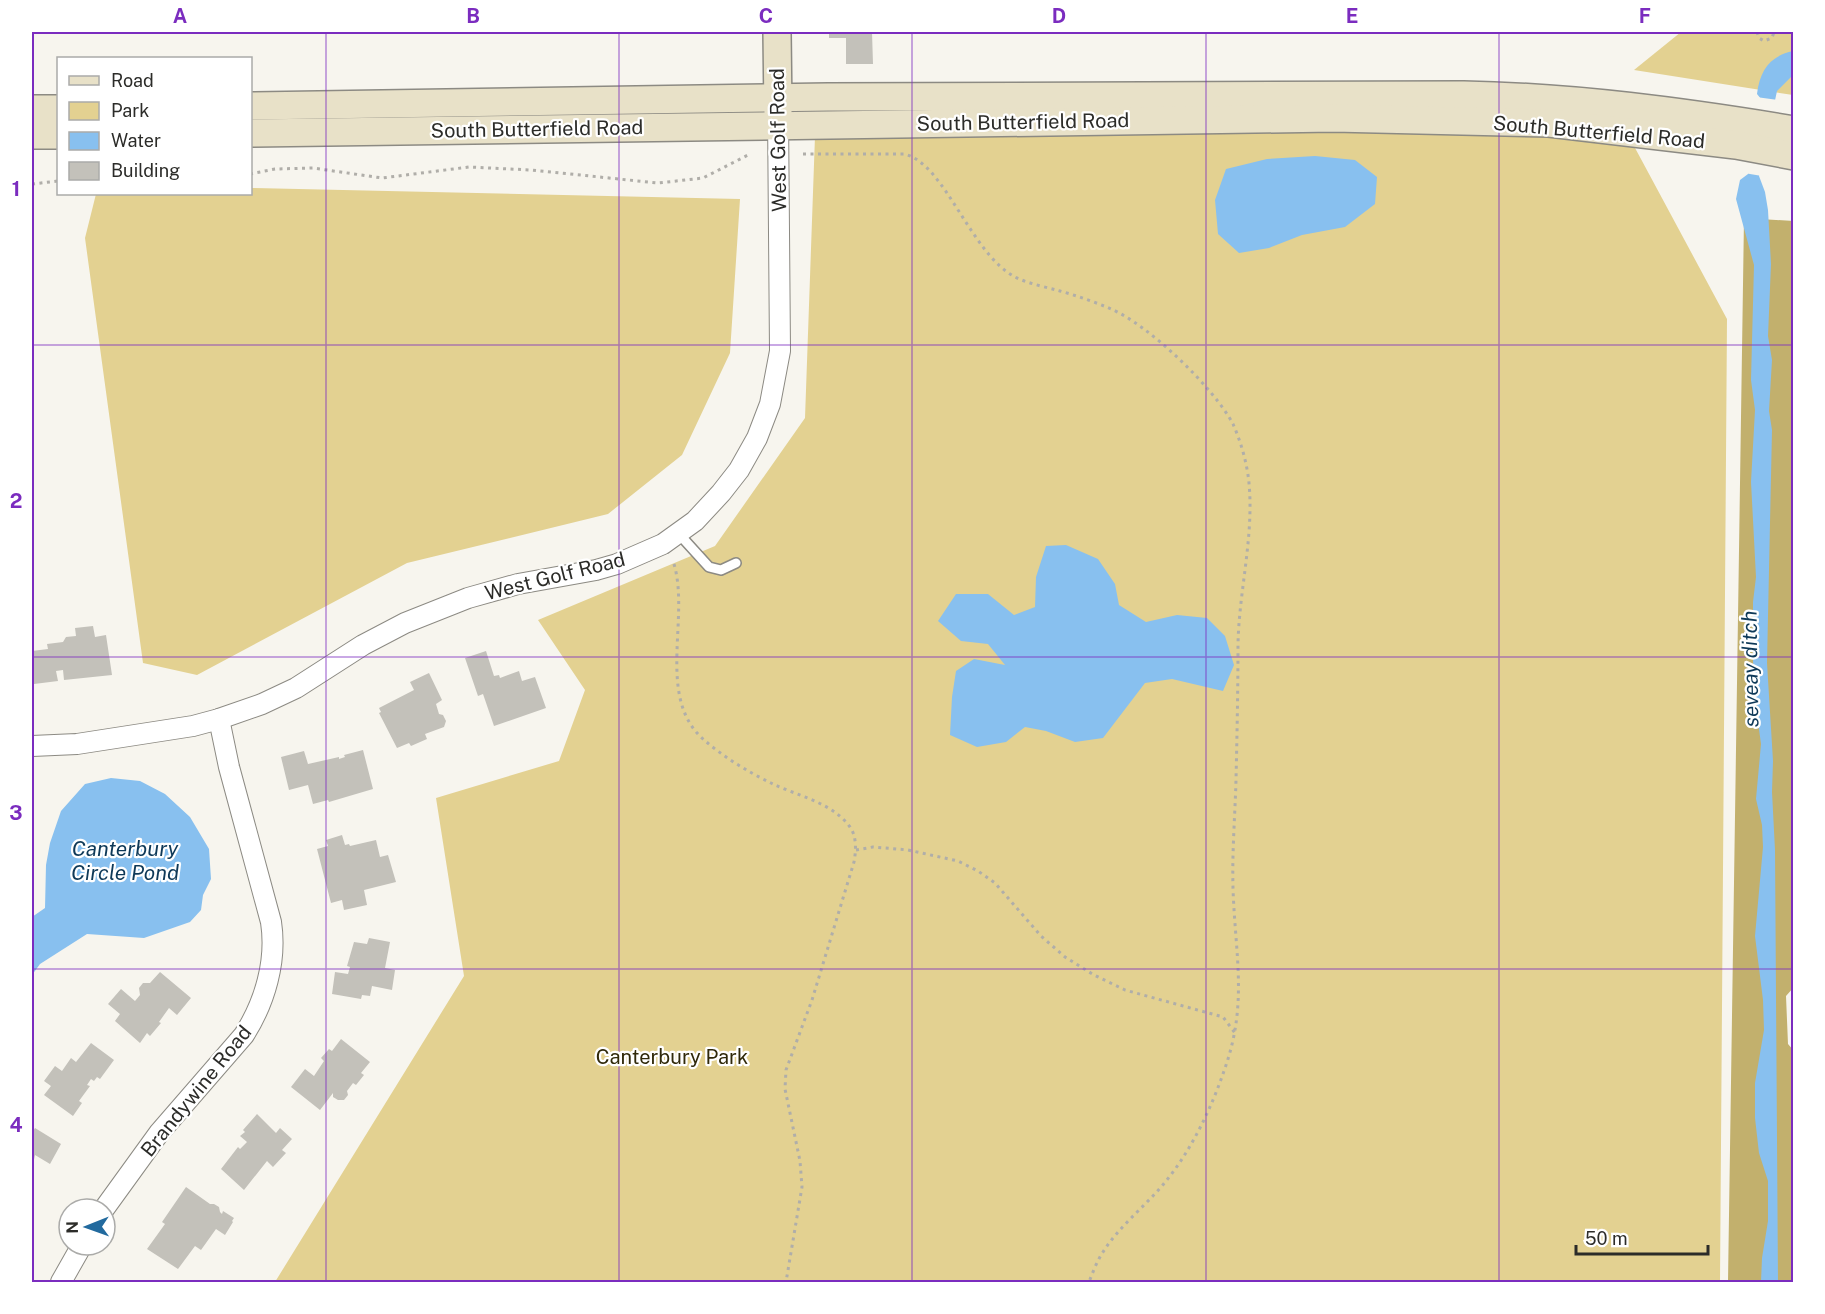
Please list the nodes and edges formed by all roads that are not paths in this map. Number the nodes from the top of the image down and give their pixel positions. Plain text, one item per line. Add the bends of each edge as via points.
1 (777, 32) edge
2 (252, 106) edge
3 (32, 109) edge
4 (57, 109) edge
5 (778, 112) junction
6 (252, 133) edge
7 (32, 135) edge
8 (57, 135) edge
9 (1771, 139) edge
10 (679, 534) junction
11 (736, 563) dead end
12 (219, 719) junction
13 (32, 746) edge
14 (113, 1197) edge
15 (75, 1257) edge
16 (61, 1282) edge

1 - 5 main road, West Golf Road
2 - 5 main road, South Butterfield Road
3 - 4 main road
5 - 6 main road, South Butterfield Road
5 - 9 main road, South Butterfield Road via 1306,94 1522,96 1701,115
5 - 10 street, West Golf Road via 780,351 770,404 739,470
7 - 8 main road
10 - 11 lane via 709,567 721,570
10 - 12 street, West Golf Road via 617,564 508,586 405,623 296,688
12 - 13 street, West Golf Road via 77,744
12 - 14 street, Brandywine Road via 271,922 272,957 265,994 244,1035 159,1133
15 - 16 street

